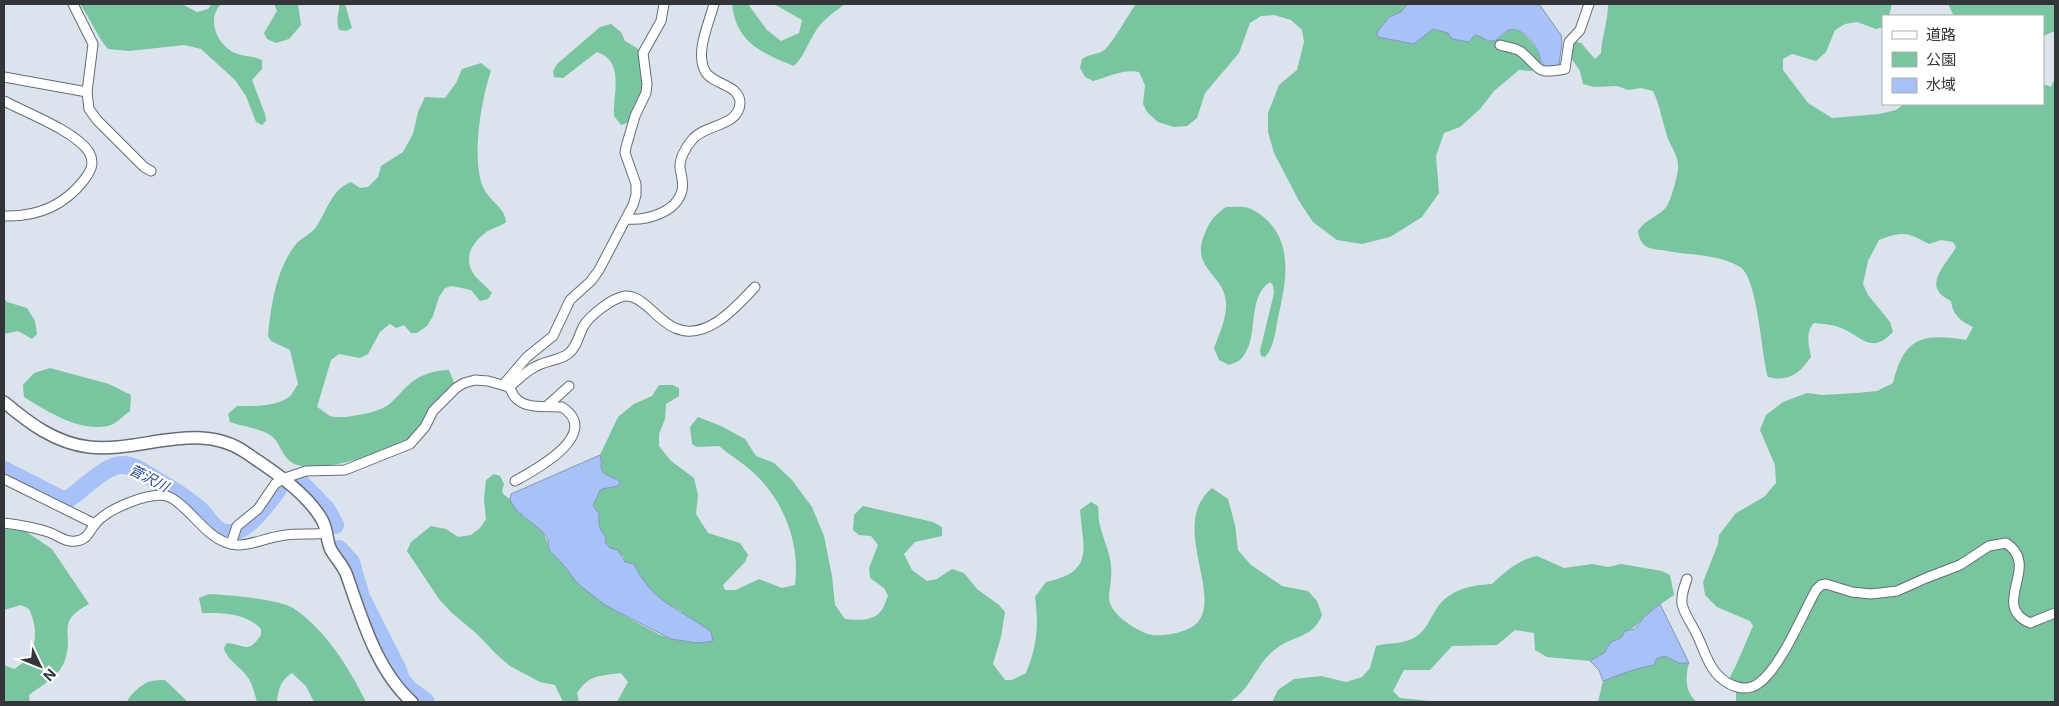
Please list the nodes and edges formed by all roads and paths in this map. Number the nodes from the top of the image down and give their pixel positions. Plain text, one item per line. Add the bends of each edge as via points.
1 (73, 4) edge
2 (664, 4) edge
3 (714, 4) edge
4 (1589, 4) edge
5 (1500, 45) dead end
6 (4, 77) edge
7 (87, 92) junction
8 (4, 101) edge
9 (151, 171) dead end
10 (4, 216) edge
11 (626, 220) junction
12 (755, 287) dead end
13 (506, 386) junction
14 (569, 386) dead end
15 (4, 402) edge
16 (548, 406) junction
17 (4, 478) edge
18 (282, 479) junction
19 (515, 481) dead end
20 (4, 523) edge
21 (95, 524) junction
22 (327, 533) junction
23 (232, 540) junction
24 (1687, 579) dead end
25 (2055, 613) edge
26 (412, 702) edge

1 - 7 street via 93,44
2 - 11 street via 661,20 643,53 646,94 635,116 626,147 636,195
3 - 11 street via 702,51 705,72 732,88 740,102 738,110 729,121 703,130 691,141 680,163 683,189 674,204 651,218
4 - 5 street via 1580,30 1569,42 1565,69 1539,70 1518,50
6 - 7 street
7 - 9 street via 89,109 97,120
8 - 10 street via 76,139 92,161 90,172 65,201 19,217
11 - 13 street via 599,270 570,300 553,336 527,357
12 - 13 street via 713,325 686,332 667,324 633,297 618,298 589,319 575,347 567,354 532,368
13 - 16 street via 522,403
13 - 18 street via 475,380 456,388 433,411 425,428 410,444 345,470 306,471
14 - 16 street
15 - 18 street via 43,431 77,445 106,448 192,438 215,439 242,450
16 - 19 street via 568,411 574,425 570,442 552,459
17 - 21 street
18 - 22 street via 314,508
18 - 23 street via 258,509 237,526
20 - 21 street via 49,532 66,541 84,538
21 - 23 street via 127,504 167,496 219,540
22 - 23 street via 287,534 253,545
22 - 26 street via 330,549 347,576 384,666 402,694
24 - 25 street via 1682,605 1715,672 1726,682 1742,689 1758,684 1769,674 1821,585 1871,594 1897,591 1960,565 1989,546 2006,543 2012,547 2019,562 2013,600 2017,615 2030,623

